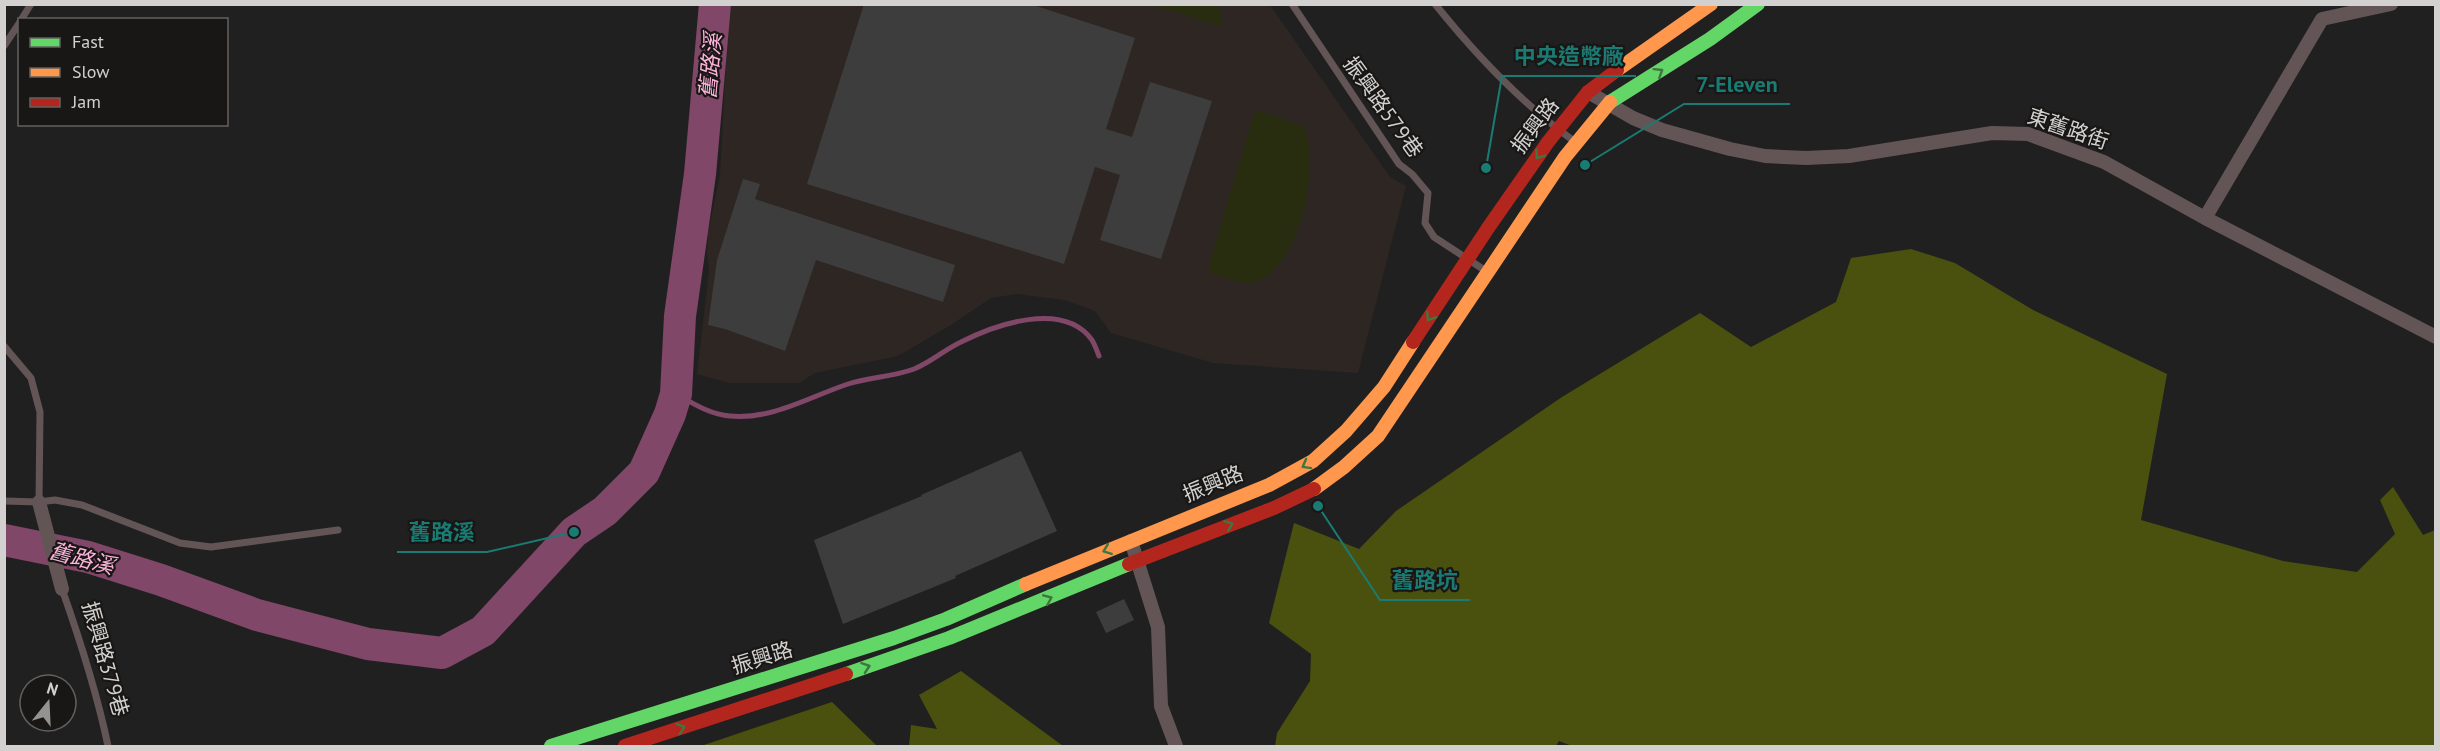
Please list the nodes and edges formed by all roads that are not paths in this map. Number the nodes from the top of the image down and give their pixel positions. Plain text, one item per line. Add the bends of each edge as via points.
1 (31, 4) edge
2 (1292, 4) edge
3 (1435, 4) edge
4 (1711, 4) edge
5 (1758, 4) edge
6 (2391, 4) edge
7 (22, 18) edge
8 (18, 24) edge
9 (4, 46) edge
10 (1588, 92) junction
11 (1610, 103) junction
12 (1558, 129) junction
13 (1576, 143) junction
14 (2205, 218) junction
15 (1468, 258) junction
16 (1488, 272) junction
17 (2436, 337) edge
18 (4, 346) edge
19 (4, 501) edge
20 (39, 502) junction
21 (338, 530) dead end
22 (1131, 541) junction
23 (1137, 561) junction
24 (62, 589) joint
25 (108, 747) edge
26 (551, 747) edge
27 (625, 747) edge
28 (1176, 747) edge

1 - 7 lane
2 - 15 lane, 振興路579巷 via 1399,164 1428,192 1425,223 1434,237
3 - 12 lane via 1473,50
4 - 10 street, 振興路
11 -> 5 street, 振興路
6 - 14 street via 2322,19
8 - 9 lane
10 - 11 street, 東舊路街
10 - 12 street, 振興路
11 - 13 street, 振興路
11 - 14 street, 東舊路街 via 1662,130 1765,156 1849,156 1992,133 2028,134 2104,162
12 - 13 lane
12 -> 15 street, 振興路
13 - 16 street, 振興路
14 - 17 street, 東舊路街
15 - 16 lane, 振興路579巷
15 -> 22 street, 振興路 via 1384,387 1346,431 1313,461 1269,485
23 -> 16 street, 振興路 via 1274,508 1315,489 1344,467 1378,436
18 - 20 lane, 振興路379巷 via 31,378 40,412
19 - 20 lane
20 - 21 lane via 55,500 82,505 180,543 211,547
20 - 24 street, 振興路379巷
22 - 23 street
22 -> 26 street, 振興路 via 894,638
27 -> 23 street, 振興路 via 949,638
23 - 28 street via 1158,627 1161,706
24 - 25 lane, 振興路379巷

